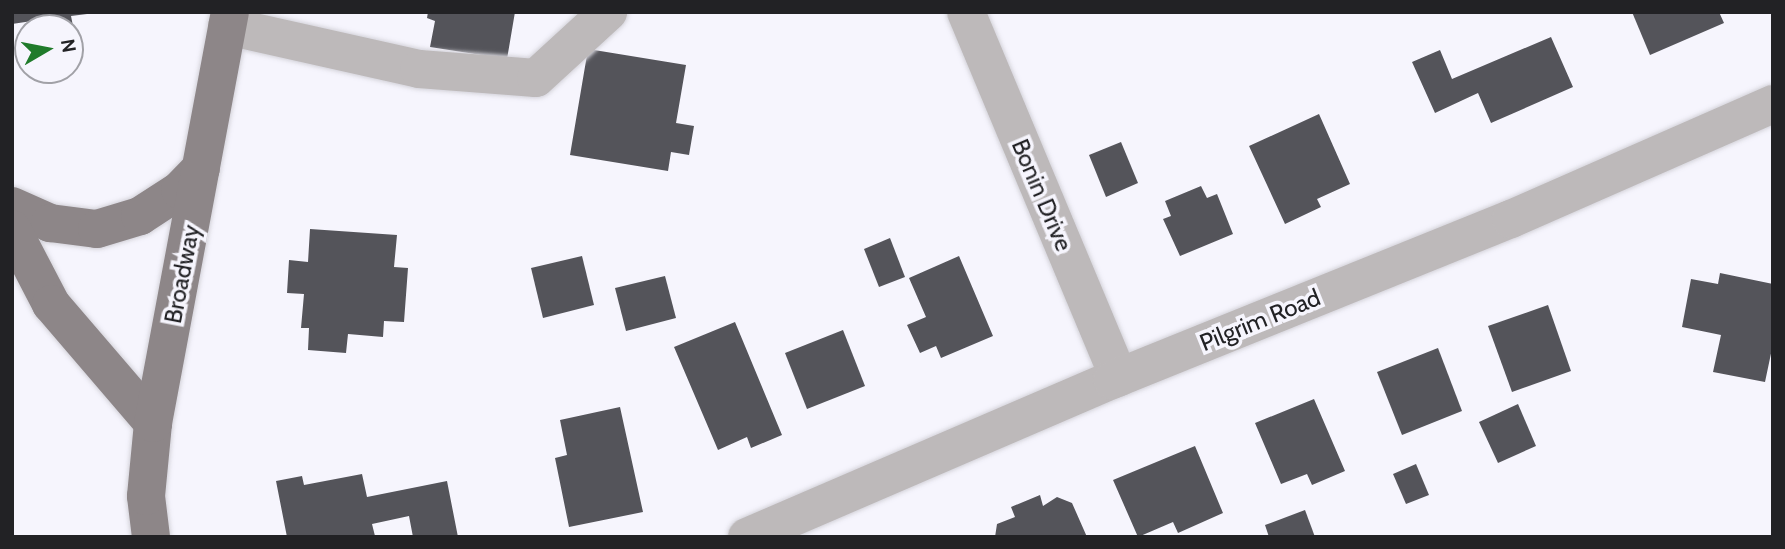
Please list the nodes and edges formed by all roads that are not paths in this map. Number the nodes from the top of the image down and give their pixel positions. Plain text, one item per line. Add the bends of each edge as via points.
1 (608, 12) edge
2 (965, 12) edge
3 (229, 19) edge
4 (1773, 104) edge
5 (201, 168) junction
6 (12, 206) edge
7 (12, 229) edge
8 (1119, 377) junction
9 (153, 423) junction
10 (151, 537) edge
11 (747, 537) edge

1 - 3 street via 536,78 418,69
2 - 8 street, Bonin Drive
3 - 5 main road, Broadway
4 - 8 street, Pilgrim Road via 1511,219
5 - 6 main road via 180,190 147,212 97,229 50,223
5 - 9 main road, Broadway
7 - 9 main road via 51,304
8 - 11 street, Pilgrim Road
9 - 10 main road, Broadway via 146,496

